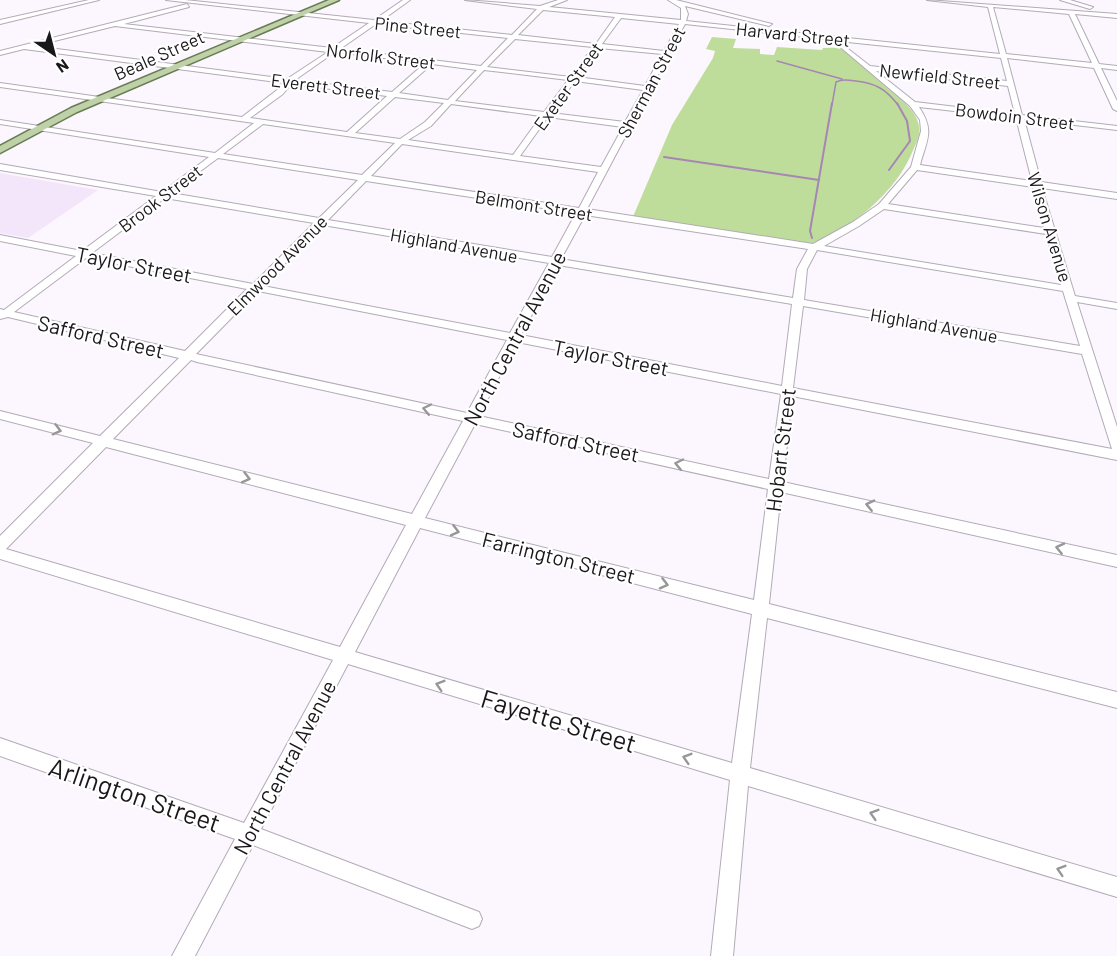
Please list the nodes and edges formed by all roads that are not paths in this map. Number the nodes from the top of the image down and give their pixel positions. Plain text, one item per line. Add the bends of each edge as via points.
1 (96, 0) edge
2 (169, 0) edge
3 (209, 0) edge
4 (335, 0) edge
5 (407, 0) edge
6 (468, 0) edge
7 (564, 0) edge
8 (671, 0) edge
9 (930, 0) edge
10 (1064, 0) edge
11 (197, 3) junction
12 (680, 3) junction
13 (990, 5) junction
14 (542, 7) junction
15 (1071, 12) junction
16 (298, 14) junction
17 (620, 15) junction
18 (1117, 15) edge
19 (0, 22) edge
20 (375, 22) junction
21 (684, 22) junction
22 (113, 24) junction
23 (816, 36) junction
24 (513, 37) junction
25 (835, 38) junction
26 (237, 39) junction
27 (598, 45) junction
28 (23, 47) junction
29 (333, 51) junction
30 (0, 53) edge
31 (667, 53) junction
32 (1004, 56) junction
33 (430, 62) junction
34 (174, 66) junction
35 (1096, 66) junction
36 (482, 68) junction
37 (869, 68) junction
38 (1117, 68) edge
39 (574, 79) junction
40 (289, 81) junction
41 (1011, 84) junction
42 (0, 85) edge
43 (648, 87) junction
44 (393, 95) junction
45 (100, 99) junction
46 (450, 102) junction
47 (913, 104) junction
48 (1117, 110) edge
49 (548, 115) junction
50 (1018, 117) junction
51 (245, 118) junction
52 (262, 121) junction
53 (0, 122) edge
54 (628, 126) junction
55 (1117, 128) edge
56 (38, 129) junction
57 (350, 133) junction
58 (400, 142) junction
59 (0, 150) edge
60 (216, 156) junction
61 (515, 157) junction
62 (0, 167) edge
63 (915, 167) junction
64 (604, 170) junction
65 (363, 179) junction
66 (1037, 184) junction
67 (163, 196) junction
68 (1117, 196) edge
69 (882, 206) junction
70 (581, 212) junction
71 (320, 222) junction
72 (1050, 232) junction
73 (0, 238) edge
74 (814, 247) junction
75 (84, 254) junction
76 (555, 262) junction
77 (254, 288) junction
78 (1070, 294) junction
79 (798, 302) junction
80 (1117, 306) edge
81 (2, 314) edge
82 (513, 339) junction
83 (1086, 351) junction
84 (188, 356) junction
85 (788, 391) junction
86 (0, 416) edge
87 (472, 419) junction
88 (101, 442) junction
89 (1117, 447) edge
90 (1117, 455) edge
91 (775, 484) junction
92 (416, 521) junction
93 (0, 544) edge
94 (0, 553) edge
95 (1117, 561) edge
96 (760, 609) junction
97 (343, 656) junction
98 (1117, 700) edge
99 (0, 747) edge
100 (740, 774) junction
101 (249, 834) junction
102 (1117, 887) edge
103 (472, 919) dead end
104 (183, 956) edge
105 (722, 956) edge

1 - 19 street
2 - 11 street, Pine Street
3 - 11 street
4 - 16 main road, Beale Street
5 - 20 street
6 - 14 street, Harvard Street
7 - 14 street, Elmwood Avenue
8 - 12 street, Sherman Street
9 - 13 street
10 - 18 street
11 - 16 street, Pine Street
11 - 22 street
12 - 21 street, Sherman Street via 686,14
12 - 23 street
13 - 15 street
13 - 32 street, Wilson Avenue
14 - 17 street, Harvard Street
14 - 24 street, Elmwood Avenue
15 - 18 street
15 - 35 street
16 - 20 street, Pine Street
16 - 26 main road, Beale Street
17 - 21 street, Harvard Street
17 - 27 street, Exeter Street
20 - 24 street, Pine Street
20 - 29 street
21 - 23 street, Harvard Street
21 - 31 street, Sherman Street
22 - 26 street, Norfolk Street
22 - 28 street
23 - 25 street, Harvard Street
24 - 27 street, Pine Street
24 - 36 street, Elmwood Avenue
25 - 32 street, Harvard Street
25 - 37 street
26 - 29 street, Norfolk Street
26 - 34 main road, Beale Street
27 - 31 street, Pine Street
27 - 39 street, Exeter Street
28 - 30 street
28 - 34 street, Everett Street
29 - 33 street, Norfolk Street
29 - 40 street
31 - 43 street, Sherman Street
32 - 35 street, Harvard Street
32 - 41 street, Wilson Avenue
33 - 36 street, Norfolk Street
33 - 44 street
34 - 40 street, Everett Street
34 - 45 main road, Beale Street
35 - 38 street, Harvard Street
35 - 48 street
36 - 39 street, Norfolk Street
36 - 46 street, Elmwood Avenue
37 - 41 street, Newfield Street
37 - 47 street
39 - 43 street, Norfolk Street
39 - 49 street, Exeter Street
40 - 44 street, Everett Street
40 - 51 street
41 - 50 street, Wilson Avenue
42 - 45 street
43 - 54 street, Sherman Street
44 - 46 street, Everett Street
44 - 57 street
45 - 51 street
45 - 56 main road, Beale Street
46 - 49 street, Everett Street
46 - 58 street, Elmwood Avenue via 428,124
47 - 50 street, Bowdoin Street
47 - 63 street via 924,120 925,130
49 - 54 street, Everett Street
49 - 61 street, Exeter Street
50 - 55 street, Bowdoin Street
50 - 66 street, Wilson Avenue
51 - 52 street
52 - 57 street
52 - 60 street, Brook Street
53 - 56 street, Belmont Street
54 - 64 street, Sherman Street
56 - 59 main road, Beale Street
56 - 60 street, Belmont Street
57 - 58 street
58 - 61 street
58 - 65 street, Elmwood Avenue
60 - 65 street, Belmont Street
60 - 67 street, Brook Street
61 - 64 street
62 - 67 street, Highland Avenue
63 - 66 street
63 - 69 street
64 - 70 street, North Central Avenue
65 - 70 street, Belmont Street
65 - 71 street, Elmwood Avenue
66 - 68 street
66 - 72 street, Wilson Avenue
67 - 71 street, Highland Avenue
67 - 75 street, Brook Street
69 - 72 street
69 - 74 street
70 - 74 street, Belmont Street
70 - 76 street, North Central Avenue
71 - 76 street, Highland Avenue
71 - 77 street, Elmwood Avenue
72 - 78 street, Wilson Avenue
73 - 75 street, Taylor Street
74 - 78 street, Belmont Street
74 - 79 street, Hobart Street via 802,269
75 - 77 street, Taylor Street
75 - 81 street, Brook Street
76 - 79 street, Highland Avenue
76 - 82 street, North Central Avenue
77 - 82 street, Taylor Street
77 - 84 street, Elmwood Avenue
78 - 80 street, Belmont Street
78 - 83 street, Wilson Avenue
79 - 83 street, Highland Avenue
79 - 85 street, Hobart Street
81 - 84 street, Safford Street
82 - 85 street, Taylor Street
82 - 87 street, North Central Avenue
83 - 89 street, Wilson Avenue
87 -> 84 street, Safford Street
84 - 88 street, Elmwood Avenue
85 - 90 street, Taylor Street
85 - 91 street, Hobart Street
86 -> 88 street, Farrington Street
91 -> 87 street, Safford Street
87 - 92 street, North Central Avenue
88 -> 92 street, Farrington Street
88 - 93 street, Elmwood Avenue
95 -> 91 street, Safford Street
91 - 96 street, Hobart Street
92 -> 96 street, Farrington Street
92 - 97 street, North Central Avenue
94 - 97 street, Fayette Street
96 - 98 street, Farrington Street
96 - 100 street, Hobart Street
100 -> 97 street, Fayette Street
97 - 101 street, North Central Avenue
99 - 101 street, Arlington Street
102 -> 100 street, Fayette Street
100 - 105 street, Hobart Street
101 - 103 street, Arlington Street
101 - 104 street, North Central Avenue

